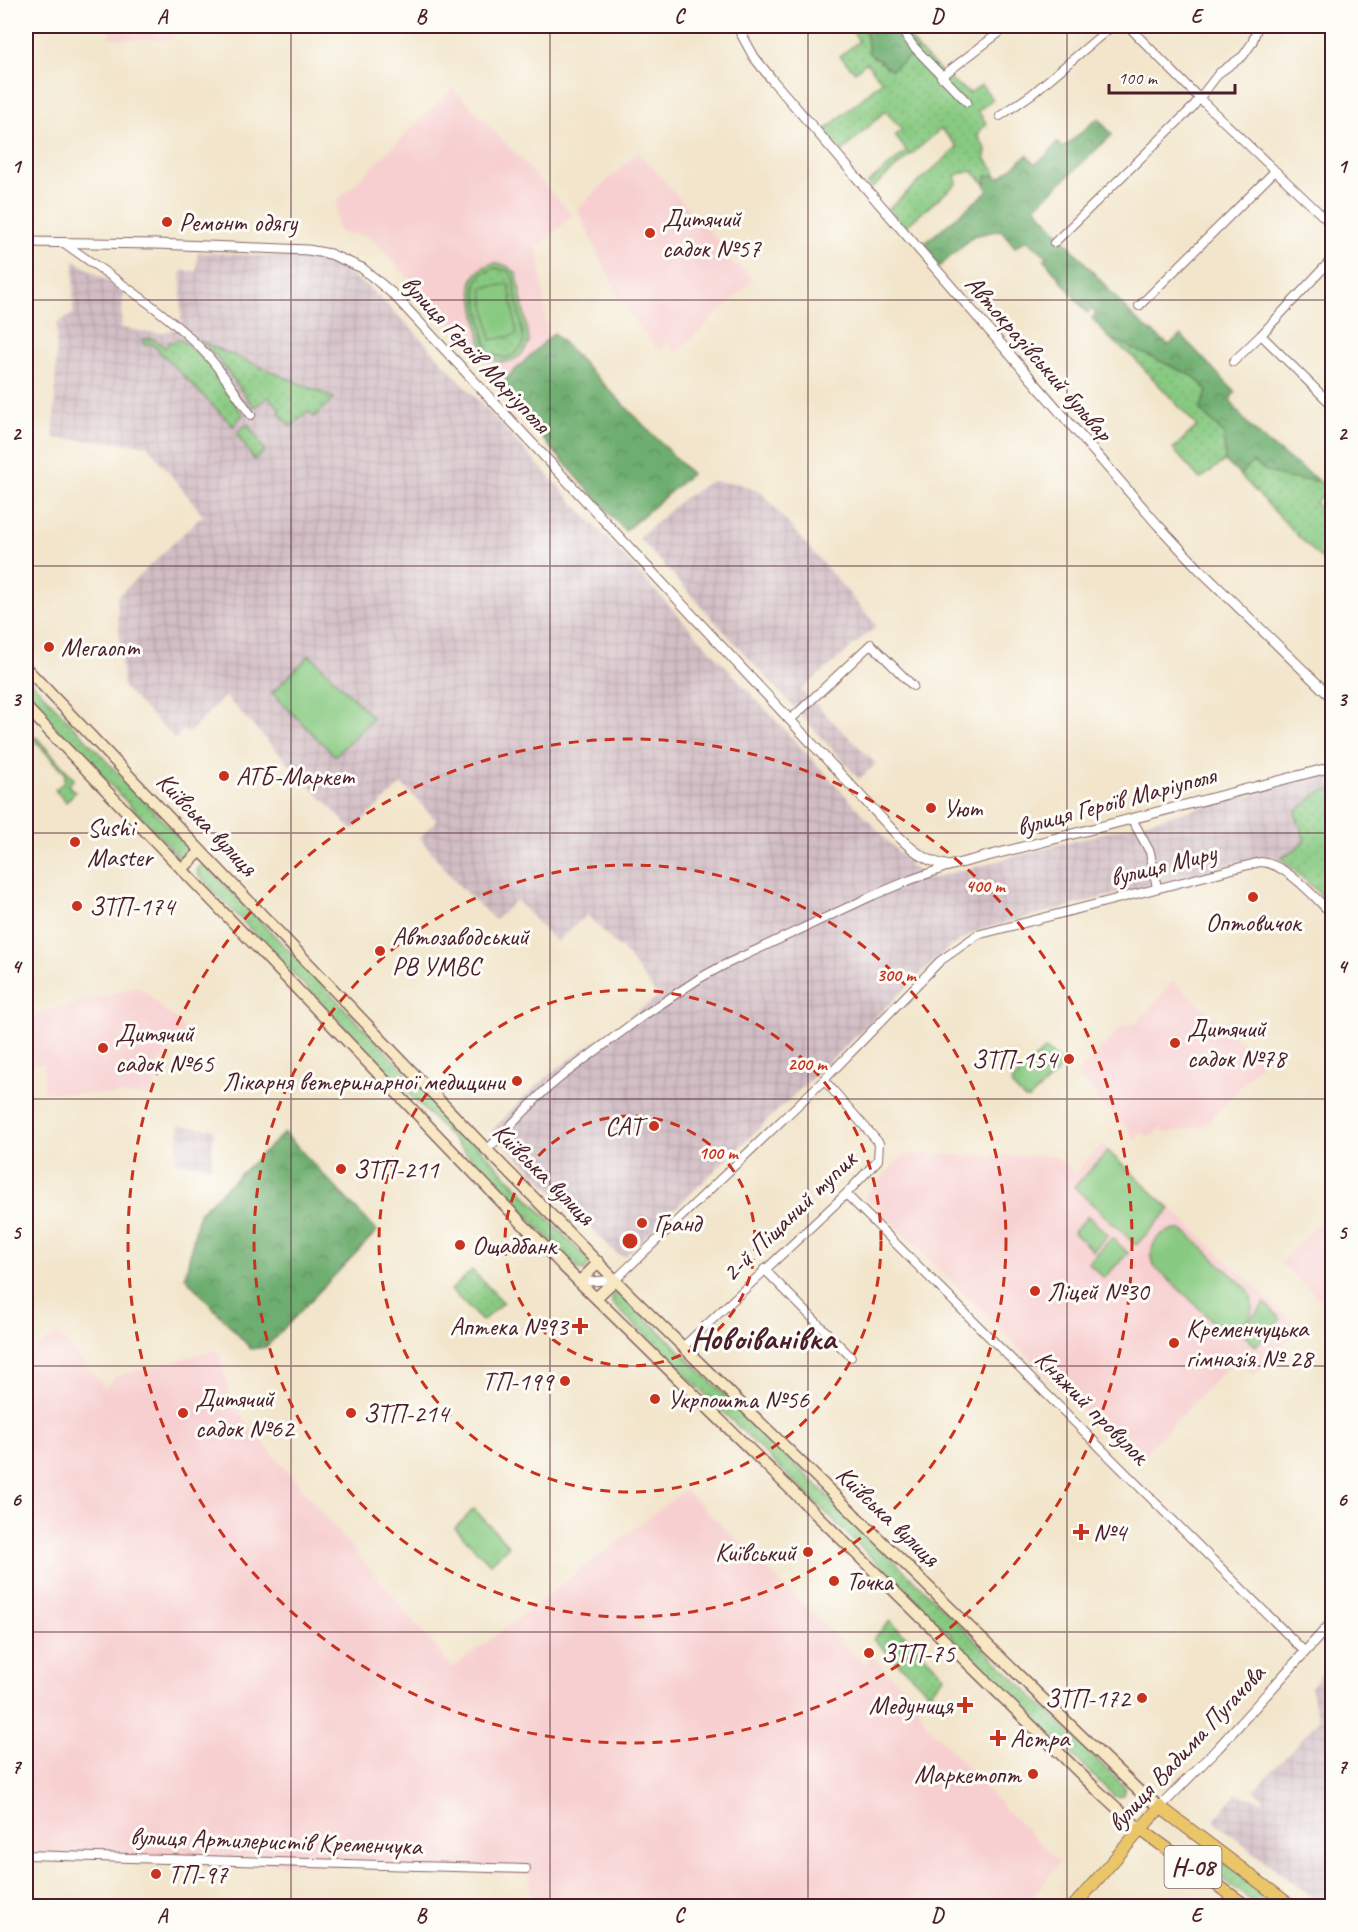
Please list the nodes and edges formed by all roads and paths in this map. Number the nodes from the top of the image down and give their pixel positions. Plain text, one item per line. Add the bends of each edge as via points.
1 (737, 26) edge
2 (898, 26) edge
3 (1008, 26) edge
4 (1112, 26) edge
5 (1128, 26) edge
6 (1258, 26) edge
7 (941, 77) junction
8 (1200, 99) junction
9 (966, 102) dead end
10 (1000, 116) dead end
11 (1275, 171) junction
12 (1332, 225) edge
13 (26, 242) edge
14 (64, 243) junction
15 (1054, 243) dead end
16 (1332, 259) edge
17 (1140, 306) dead end
18 (1261, 335) junction
19 (1233, 362) dead end
20 (1332, 405) edge
21 (251, 415) dead end
22 (26, 668) edge
23 (913, 686) dead end
24 (1332, 698) edge
25 (26, 707) edge
26 (790, 720) junction
27 (1332, 767) edge
28 (1132, 819) junction
29 (201, 851) junction
30 (949, 866) junction
31 (182, 869) junction
32 (1157, 888) junction
33 (1332, 914) edge
34 (824, 1080) junction
35 (487, 1150) junction
36 (846, 1194) junction
37 (598, 1262) junction
38 (764, 1269) junction
39 (615, 1280) junction
40 (579, 1282) junction
41 (596, 1298) junction
42 (683, 1347) junction
43 (851, 1357) dead end
44 (1332, 1622) edge
45 (1305, 1652) junction
46 (1160, 1808) junction
47 (1140, 1829) junction
48 (26, 1856) edge
49 (526, 1869) dead end
50 (1074, 1906) edge
51 (1246, 1906) edge
52 (1291, 1906) edge

1 - 24 street, Автокразівський бульвар via 773,81 1156,524
2 - 7 street
3 - 7 street
4 - 10 street
5 - 8 street
6 - 8 street via 1248,50 1219,74
7 - 9 street
8 - 11 street
8 - 15 street
11 - 12 street
11 - 17 street
13 - 14 street, вулиця Героїв Маріуполя
14 - 21 street via 191,340 208,356
14 - 26 street, вулиця Героїв Маріуполя via 308,250 330,254 362,268 393,294
16 - 18 street
18 - 19 street
18 - 20 street
22 - 29 main road, Київська вулиця
23 - 26 street via 872,644
25 - 31 main road, Київська вулиця
26 - 30 street, вулиця Героїв Маріуполя via 915,852 928,861
27 - 28 street, вулиця Героїв Маріуполя
28 - 30 street, вулиця Героїв Маріуполя
28 - 32 street via 1150,852
29 - 31 main road
29 - 35 main road, Київська вулиця
30 - 35 street via 864,900 700,978 566,1073
31 - 40 main road, Київська вулиця
32 - 33 street, вулиця Миру via 1269,862 1282,868
32 - 34 street, вулиця Миру via 988,932 967,941 940,962
34 - 36 street, 2-й Піщаний тупик via 879,1143 878,1160
34 - 39 street, вулиця Миру
35 - 37 main road, Київська вулиця
36 - 38 street, 2-й Піщаний тупик
36 - 45 street, Княжий провулок
37 - 39 main road, Київська вулиця
37 - 40 main road
38 - 42 street, 2-й Піщаний тупик
38 - 43 street
39 - 40 street
39 - 41 main road
39 - 42 main road, Київська вулиця
40 - 41 main road, Київська вулиця
41 - 47 main road, Київська вулиця
42 - 46 main road, Київська вулиця via 1138,1791
44 - 45 street, вулиця Вадима Пугачова
45 - 46 street, вулиця Вадима Пугачова
46 - 47 main road, вулиця Вадима Пугачова / Н-08
46 - 52 main road, Київська вулиця / Н-08
47 - 50 main road, вулиця Вадима Пугачова / Н-08
47 - 51 main road, Київська вулиця / Н-08
48 - 49 street, вулиця Артилеристів Кременчука

